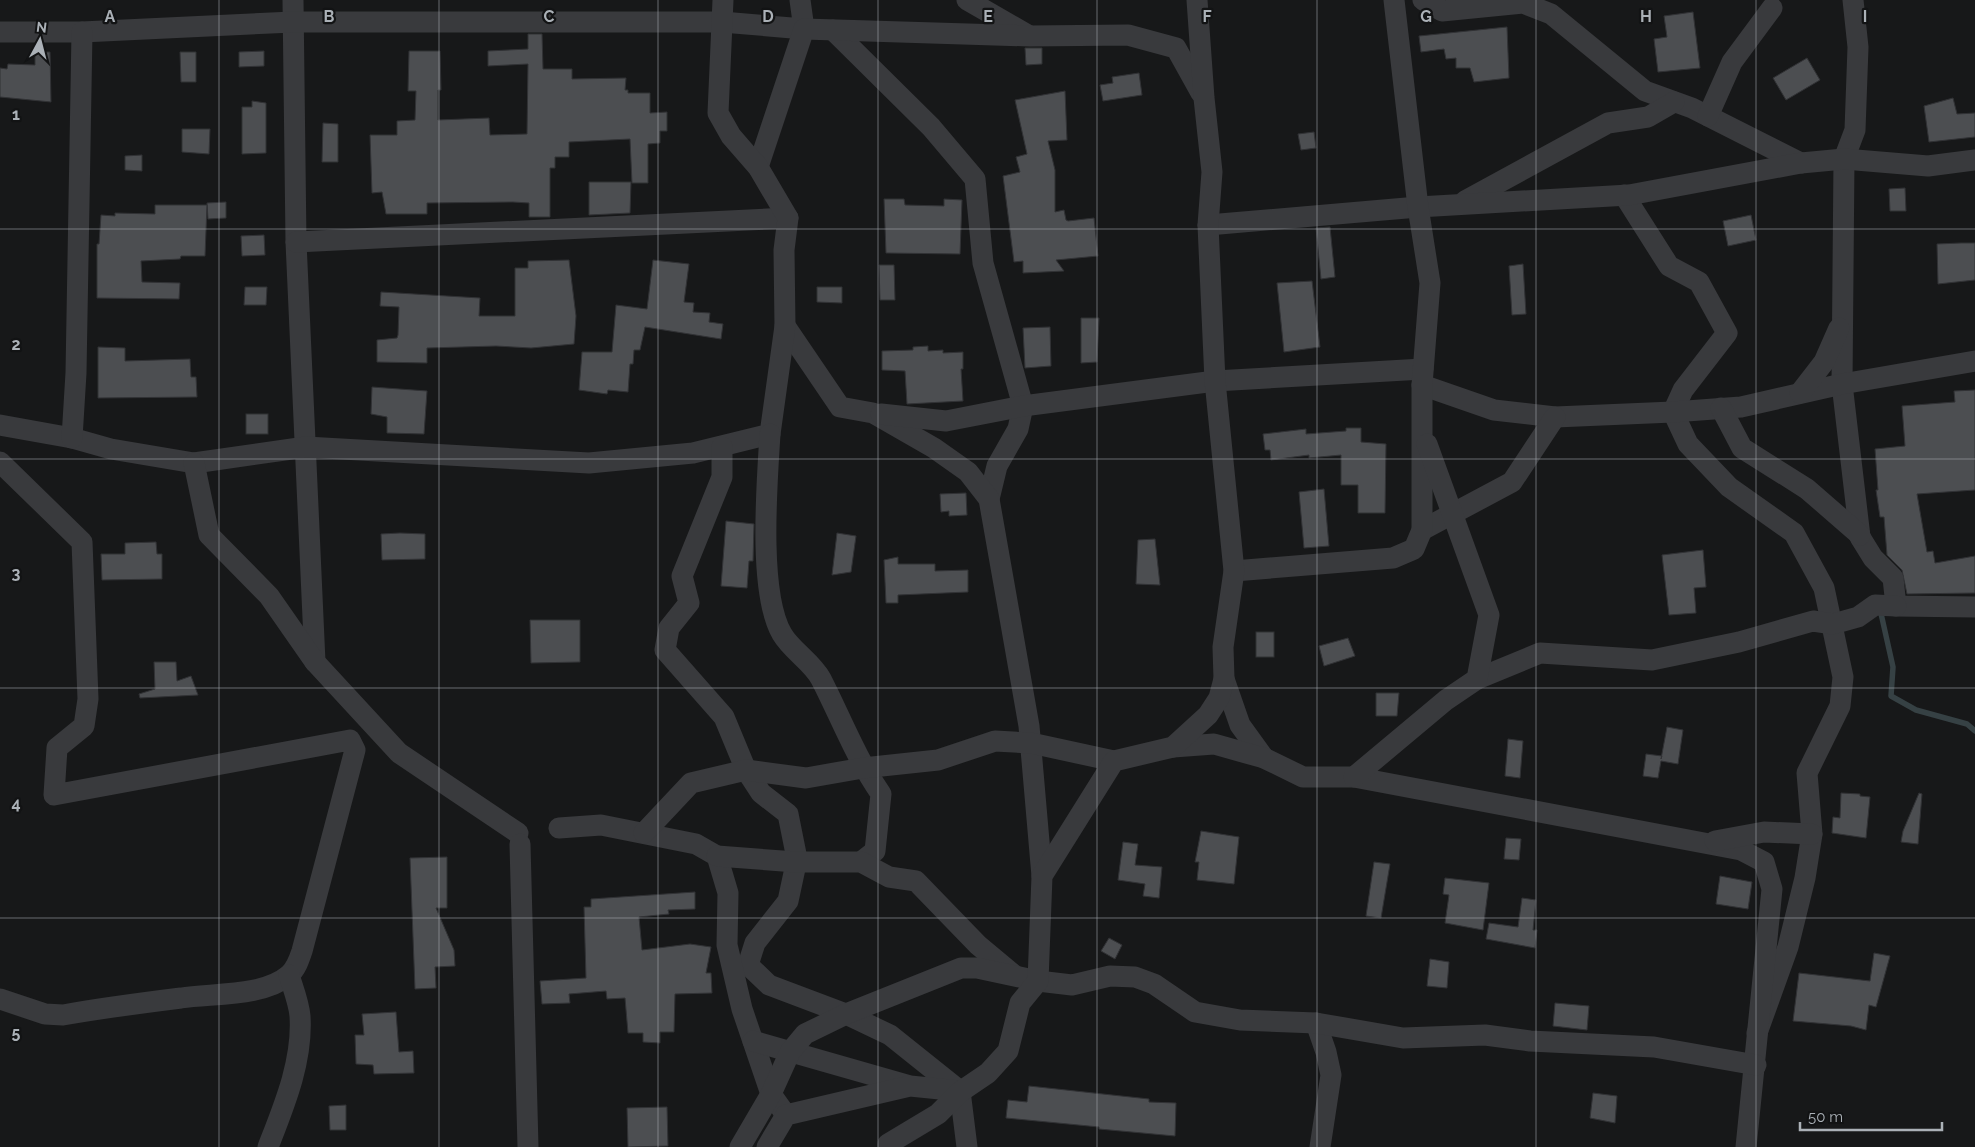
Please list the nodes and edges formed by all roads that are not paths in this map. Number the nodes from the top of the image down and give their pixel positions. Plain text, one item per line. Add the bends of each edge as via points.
1 (294, 0) edge
2 (723, 0) edge
3 (800, 0) edge
4 (967, 0) edge
5 (1197, 0) edge
6 (1394, 0) edge
7 (1423, 0) edge
8 (1853, 0) edge
9 (1772, 8) dead end
10 (293, 22) junction
11 (722, 22) junction
12 (804, 29) junction
13 (833, 30) junction
14 (0, 32) edge
15 (82, 32) junction
16 (1030, 36) junction
17 (1204, 98) junction
18 (1674, 102) junction
19 (1708, 116) junction
20 (1844, 159) junction
21 (1975, 160) edge
22 (1801, 163) junction
23 (758, 167) junction
24 (1624, 195) junction
25 (1458, 205) junction
26 (1418, 207) junction
27 (788, 218) junction
28 (1208, 225) junction
29 (296, 242) junction
30 (1843, 318) junction
31 (785, 326) junction
32 (1975, 361) edge
33 (1422, 377) junction
34 (1215, 381) junction
35 (1842, 384) junction
36 (1800, 393) junction
37 (1023, 406) junction
38 (1720, 408) junction
39 (1673, 412) junction
40 (873, 413) junction
41 (1555, 417) junction
42 (0, 425) edge
43 (1422, 430) junction
44 (770, 434) junction
45 (72, 438) junction
46 (306, 447) junction
47 (722, 447) junction
48 (194, 463) junction
49 (3, 472) edge
50 (989, 499) junction
51 (1453, 514) junction
52 (1422, 530) junction
53 (1860, 535) junction
54 (1234, 571) junction
55 (1896, 606) junction
56 (1975, 607) edge
57 (1833, 624) junction
58 (315, 662) junction
59 (1224, 679) junction
60 (1477, 679) junction
61 (1031, 743) junction
62 (1173, 747) junction
63 (1264, 758) junction
64 (1114, 761) junction
65 (863, 768) junction
66 (746, 770) junction
67 (1354, 777) junction
68 (559, 828) dead end
69 (644, 833) junction
70 (1812, 834) junction
71 (1704, 843) junction
72 (717, 856) junction
73 (796, 862) junction
74 (861, 862) junction
75 (1042, 876) junction
76 (289, 975) junction
77 (1016, 977) junction
78 (1038, 981) junction
79 (0, 1000) edge
80 (846, 1014) junction
81 (1316, 1023) junction
82 (1757, 1033) junction
83 (753, 1041) junction
84 (790, 1052) junction
85 (1756, 1065) junction
86 (910, 1086) junction
87 (960, 1091) junction
88 (771, 1094) junction
89 (786, 1115) junction
90 (268, 1147) edge
91 (528, 1147) edge
92 (740, 1147) edge
93 (767, 1147) edge
94 (888, 1147) edge
95 (968, 1147) edge
96 (1320, 1147) edge
97 (1746, 1147) edge

1 - 10 street
2 - 11 street
3 - 12 street
4 - 16 street
5 - 17 street
6 - 26 street
7 - 18 street via 1442,10 1523,4 1551,14 1645,91
8 - 20 street via 1858,47 1855,130
9 - 19 street via 1732,62
10 - 11 street
10 - 15 street
10 - 29 street
11 - 12 street
11 - 23 street via 718,113 731,136
12 - 13 street
12 - 23 street
13 - 16 street
13 - 37 street via 931,127 975,179 983,263
14 - 15 street
15 - 45 street
16 - 17 street via 1128,35 1176,48
17 - 28 street via 1212,172
18 - 19 street
18 - 25 street via 1648,117 1608,123
19 - 22 street
20 - 21 street via 1928,166
20 - 22 street
20 - 30 street
22 - 24 street
23 - 27 street
24 - 25 street
24 - 39 street via 1669,266 1698,282 1727,333 1683,390
25 - 26 street
26 - 28 street
26 - 33 street via 1430,283
27 - 29 street
27 - 31 street via 784,250
28 - 34 street
29 - 46 street
30 - 35 street
30 - 36 street via 1824,362
31 - 40 street via 840,407
31 - 44 street
32 - 35 street
33 - 34 street
33 - 41 street via 1494,410
33 - 43 street
34 - 37 street
34 - 54 street
35 - 36 street
35 - 53 street
36 - 38 street via 1741,407
37 - 40 street via 946,421
37 - 50 street via 1018,428 996,466
38 - 39 street
38 - 53 street via 1742,448 1807,489
39 - 41 street
39 - 57 street via 1688,444 1729,487 1794,533 1824,588
40 - 50 street via 968,472
41 - 51 street via 1512,482
42 - 45 street
43 - 51 street
43 - 52 street
44 - 47 street
44 - 65 street via 766,514 770,599 782,634 820,677
45 - 48 street via 111,449
46 - 47 street via 589,463
46 - 48 street
46 - 58 street
47 - 66 street via 722,477 682,576 689,603 669,628 666,650 724,717
48 - 58 street via 210,535 269,596
49 - 76 street via 82,542 88,699 84,726 57,748 54,795 350,740 354,758 302,951
50 - 61 street
51 - 52 street
51 - 60 street via 1489,615
52 - 54 street via 1414,549 1393,558
53 - 55 street via 1873,558 1893,578
54 - 59 street via 1223,647
55 - 56 street
55 - 57 street via 1875,605 1858,617
57 - 60 street via 1813,621 1739,642 1652,660 1540,653
57 - 70 street via 1843,676 1840,706 1807,773
58 - 91 street via 400,753 519,838
59 - 62 street via 1219,698 1208,715
59 - 63 street via 1240,725
60 - 67 street via 1446,700
61 - 64 street
61 - 65 street via 995,741 938,760
61 - 75 street
62 - 63 street via 1214,744
62 - 64 street
63 - 67 street via 1303,777
64 - 75 street
65 - 66 street via 806,778
65 - 74 street via 881,794 875,851
66 - 69 street via 690,784
66 - 73 street via 761,793 788,814
67 - 71 street
68 - 69 street via 601,825
69 - 72 street via 696,844
70 - 71 street via 1764,832
70 - 82 street via 1788,947
71 - 82 street via 1741,850 1764,862 1772,889
72 - 73 street
72 - 83 street via 728,893 727,945
73 - 74 street
73 - 80 street via 788,901 754,943 748,965 769,986
74 - 77 street via 889,877 916,881 978,945
75 - 78 street
76 - 79 street via 235,994 194,996 62,1015 45,1014
76 - 90 street via 300,1015 298,1050 285,1105
77 - 78 street
77 - 80 street via 977,968 961,968
78 - 81 street via 1072,985 1110,976 1135,977 1154,984 1194,1012 1240,1020
78 - 87 street via 1020,1003 1008,1051 988,1073
80 - 84 street via 805,1034
80 - 87 street via 890,1035
81 - 85 street via 1403,1038 1485,1035 1654,1047
81 - 96 street via 1330,1075
82 - 85 street
83 - 84 street
83 - 88 street
84 - 86 street
84 - 88 street
85 - 97 street
86 - 87 street
86 - 89 street
87 - 94 street via 938,1114 888,1144
87 - 95 street
88 - 89 street
88 - 92 street
89 - 93 street

